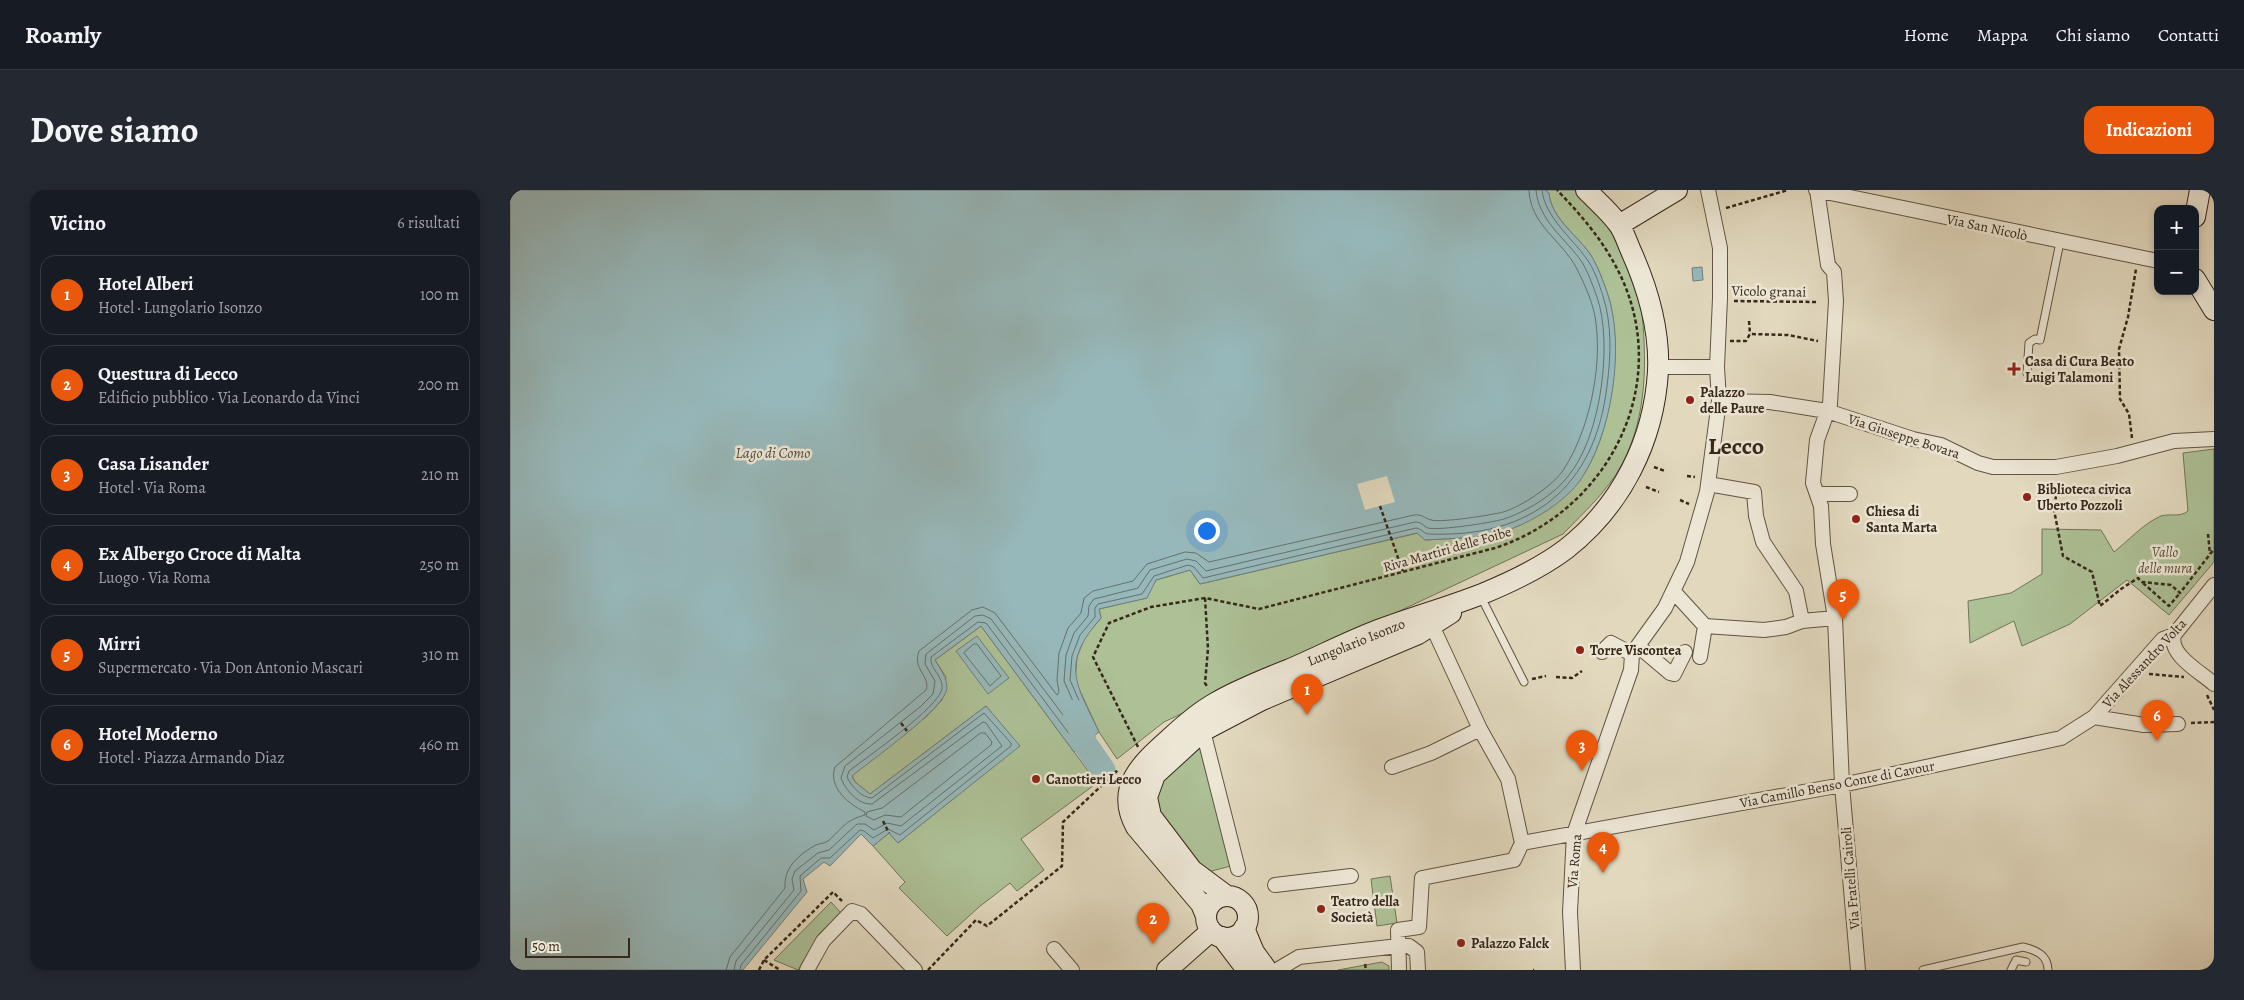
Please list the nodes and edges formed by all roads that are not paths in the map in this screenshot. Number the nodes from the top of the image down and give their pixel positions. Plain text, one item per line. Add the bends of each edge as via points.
1 (1586, 190) edge
2 (1677, 190) edge
3 (1708, 190) edge
4 (1816, 190) edge
5 (2200, 190) edge
6 (2197, 205) edge
7 (1619, 225) junction
8 (2060, 242) junction
9 (2154, 260) edge
10 (2199, 286) edge
11 (2214, 310) edge
12 (1658, 367) junction
13 (1718, 373) junction
14 (2027, 373) dead end
15 (1719, 401) junction
16 (1827, 411) junction
17 (2214, 439) edge
18 (1708, 484) junction
19 (1817, 494) junction
20 (1850, 494) dead end
21 (2214, 585) edge
22 (1674, 592) junction
23 (1478, 596) junction
24 (1835, 618) junction
25 (1429, 620) junction
26 (1802, 622) junction
27 (1705, 626) junction
28 (2174, 635) junction
29 (1635, 650) junction
30 (1602, 652) dead end
31 (1685, 652) dead end
32 (1700, 658) dead end
33 (1524, 682) dead end
34 (2209, 688) edge
35 (2094, 717) junction
36 (2178, 724) road end
37 (1480, 728) junction
38 (1203, 731) junction
39 (1392, 767) dead end
40 (1842, 785) junction
41 (1574, 834) junction
42 (1522, 843) junction
43 (1238, 870) dead end
44 (1351, 876) dead end
45 (1275, 885) dead end
46 (1227, 896) junction
47 (1213, 928) junction
48 (1244, 928) junction
49 (1399, 946) junction
50 (1054, 949) dead end
51 (2026, 962) dead end
52 (807, 970) edge
53 (915, 970) edge
54 (1072, 970) edge
55 (1167, 970) edge
56 (1247, 970) edge
57 (1266, 970) edge
58 (1277, 970) edge
59 (1399, 970) edge
60 (1418, 970) edge
61 (1573, 970) edge
62 (1858, 970) edge
63 (1923, 970) edge
64 (2011, 970) edge
65 (2048, 970) edge

1 - 7 main road, Lungolario Isonzo
2 - 7 main road
3 - 13 street via 1720,248
4 - 8 street, Via San Nicolò
4 - 16 street, Via Fratelli Cairoli via 1828,265 1834,272 1836,301
5 - 6 main road
7 - 12 main road, Lungolario Isonzo via 1642,275 1651,305
8 - 9 street, Via San Nicolò
8 - 14 lane via 2040,340 2029,343
10 - 11 main road
12 - 13 street
12 - 23 main road, Lungolario Isonzo via 1656,396 1644,440 1631,472 1608,507 1580,537 1552,559
13 - 15 street
15 - 16 street, Via Giuseppe Bovara via 1771,402
15 - 18 street
16 - 17 street, Via Giuseppe Bovara via 1941,445 1993,467 2056,467 2174,441
16 - 19 street, Via Fratelli Cairoli via 1814,459 1813,483
18 - 22 street via 1688,562
18 - 26 street via 1754,492 1763,542 1796,591
19 - 20 street
19 - 24 street, Via Fratelli Cairoli
21 - 28 street, Via Alessandro Volta
22 - 27 street
22 - 29 street
23 - 25 main road, Lungolario Isonzo
23 - 33 lane
24 - 26 street
24 - 40 street, Via Fratelli Cairoli
25 - 37 street
25 - 38 main road, Lungolario Isonzo via 1409,638 1262,700
25 - 47 main road, Lungolario Isonzo via 1372,633 1216,702 1144,762 1134,778 1129,798 1136,827 1201,904
26 - 27 street via 1764,630
27 - 32 street
28 - 34 street via 2174,644 2182,658
28 - 35 street, Via Alessandro Volta via 2162,639
29 - 30 street via 1611,643
29 - 31 street via 1674,674
29 - 41 street, Via Roma
35 - 36 street via 2144,725
35 - 40 street, Via Camillo Benso Conte di Cavour via 2062,738
37 - 39 street via 1431,753
37 - 42 street via 1508,779
38 - 43 street
38 - 46 main road, Lungolario Isonzo via 1155,775 1148,790 1147,803 1151,816 1192,870
40 - 41 street, Via Camillo Benso Conte di Cavour
40 - 62 street, Via Fratelli Cairoli
41 - 42 street, Via Camillo Benso Conte di Cavour
41 - 61 street, Via Roma via 1570,912
42 - 49 street via 1514,860 1422,878 1419,928 1398,930
44 - 45 street
46 - 47 main road via 1215,900 1208,909
46 - 48 main road via 1239,901 1246,909 1248,919
47 - 48 main road via 1236,936
47 - 55 main road
47 - 56 main road, Lungolario Isonzo
48 - 57 main road
49 - 58 street via 1299,957
49 - 59 street
49 - 60 street via 1409,946 1417,952
50 - 54 street
51 - 64 lane via 2016,960
52 - 53 street via 823,942 852,911 861,914
63 - 65 lane via 2023,947 2044,956

